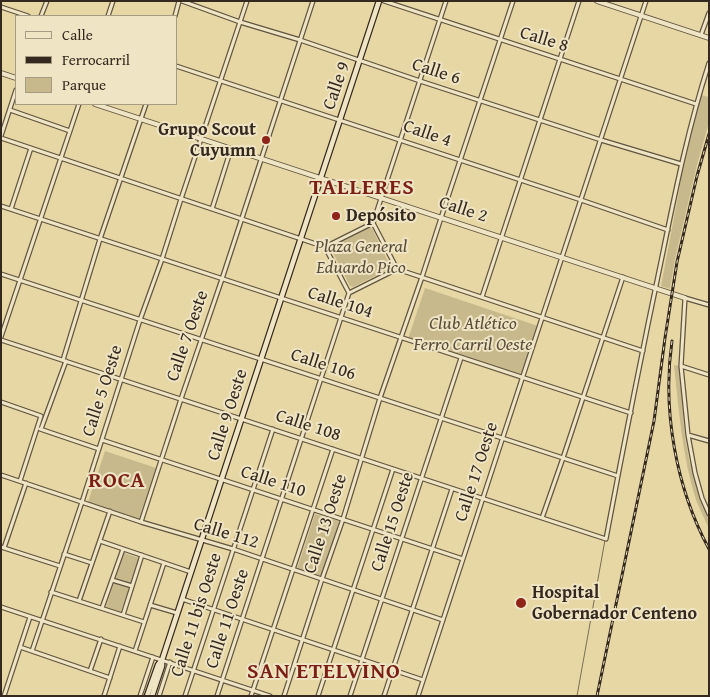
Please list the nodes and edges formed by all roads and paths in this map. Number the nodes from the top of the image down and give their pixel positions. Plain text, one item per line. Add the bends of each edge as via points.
1 (47, 1) edge
2 (113, 1) edge
3 (181, 1) edge
4 (247, 1) edge
5 (313, 1) edge
6 (380, 1) edge
7 (384, 1) edge
8 (446, 1) edge
9 (513, 1) edge
10 (579, 1) edge
11 (597, 1) edge
12 (646, 1) edge
13 (1, 7) edge
14 (709, 13) edge
15 (25, 15) edge
16 (42, 15) edge
17 (108, 15) edge
18 (175, 15) edge
19 (642, 16) junction
20 (440, 20) junction
21 (240, 22) junction
22 (702, 35) junction
23 (709, 38) edge
24 (300, 40) junction
25 (500, 40) junction
26 (560, 59) junction
27 (360, 61) junction
28 (709, 63) edge
29 (178, 67) edge
30 (1, 73) edge
31 (15, 78) edge
32 (621, 79) junction
33 (220, 80) junction
34 (420, 81) junction
35 (15, 93) edge
36 (280, 100) junction
37 (480, 101) junction
38 (696, 104) junction
39 (79, 105) edge
40 (98, 105) edge
41 (146, 105) edge
42 (10, 110) junction
43 (141, 119) junction
44 (340, 120) junction
45 (540, 120) junction
46 (70, 131) junction
47 (1, 137) edge
48 (201, 139) junction
49 (400, 140) junction
50 (601, 140) junction
51 (30, 148) junction
52 (232, 149) junction
53 (61, 158) junction
54 (261, 159) junction
55 (460, 160) junction
56 (682, 164) junction
57 (321, 178) junction
58 (121, 179) junction
59 (520, 180) junction
60 (381, 198) junction
61 (181, 199) junction
62 (581, 200) junction
63 (1, 206) edge
64 (10, 209) junction
65 (212, 209) junction
66 (441, 218) junction
67 (40, 219) junction
68 (241, 219) junction
69 (373, 223) junction
70 (668, 230) junction
71 (502, 237) junction
72 (100, 239) junction
73 (301, 239) junction
74 (325, 247) junction
75 (562, 257) junction
76 (162, 259) junction
77 (397, 269) junction
78 (1, 274) edge
79 (422, 277) junction
80 (623, 277) junction
81 (222, 279) junction
82 (20, 280) junction
83 (655, 287) junction
84 (349, 293) junction
85 (482, 297) junction
86 (281, 298) junction
87 (686, 298) junction
88 (82, 301) junction
89 (709, 305) edge
90 (542, 317) junction
91 (341, 318) junction
92 (140, 320) junction
93 (1, 338) edge
94 (402, 338) junction
95 (603, 338) junction
96 (201, 340) junction
97 (643, 351) junction
98 (461, 358) junction
99 (261, 359) junction
100 (64, 361) junction
101 (681, 366) junction
102 (709, 375) edge
103 (522, 378) junction
104 (321, 379) junction
105 (122, 380) junction
106 (380, 398) junction
107 (583, 398) junction
108 (181, 399) junction
109 (1, 402) edge
110 (631, 413) junction
111 (41, 416) junction
112 (45, 418) junction
113 (442, 418) junction
114 (241, 419) junction
115 (39, 428) junction
116 (273, 429) junction
117 (688, 434) junction
118 (502, 438) junction
119 (302, 439) junction
120 (102, 440) junction
121 (709, 441) edge
122 (99, 449) junction
123 (333, 449) junction
124 (563, 458) junction
125 (161, 459) junction
126 (362, 459) junction
127 (393, 469) junction
128 (1, 475) edge
129 (618, 476) junction
130 (221, 479) junction
131 (422, 479) junction
132 (20, 481) junction
133 (26, 483) junction
134 (452, 489) junction
135 (253, 490) junction
136 (282, 499) junction
137 (482, 499) junction
138 (82, 502) junction
139 (313, 509) junction
140 (110, 512) junction
141 (708, 512) edge
142 (542, 518) junction
143 (343, 519) junction
144 (141, 522) junction
145 (373, 529) junction
146 (402, 539) junction
147 (201, 540) junction
148 (100, 541) junction
149 (1, 542) edge
150 (6, 543) junction
151 (3, 548) edge
152 (123, 549) junction
153 (432, 549) junction
154 (233, 550) junction
155 (64, 554) junction
156 (142, 555) junction
157 (262, 559) junction
158 (463, 559) junction
159 (92, 563) junction
160 (164, 563) junction
161 (60, 566) junction
162 (293, 570) junction
163 (191, 572) junction
164 (322, 579) junction
165 (112, 580) junction
166 (132, 586) junction
167 (353, 590) junction
168 (51, 592) junction
169 (182, 599) junction
170 (382, 599) junction
171 (79, 601) junction
172 (150, 604) junction
173 (1, 607) edge
174 (102, 608) junction
175 (213, 610) junction
176 (412, 610) junction
177 (177, 613) junction
178 (122, 615) junction
179 (30, 616) junction
180 (42, 620) junction
181 (242, 620) junction
182 (443, 620) junction
183 (144, 622) junction
184 (273, 630) junction
185 (101, 640) junction
186 (302, 640) junction
187 (120, 646) junction
188 (20, 647) junction
189 (333, 650) junction
190 (32, 651) junction
191 (135, 651) junction
192 (153, 657) junction
193 (162, 660) junction
194 (362, 660) junction
195 (170, 662) junction
196 (193, 670) junction
197 (392, 670) junction
198 (90, 671) junction
199 (110, 678) junction
200 (223, 680) junction
201 (423, 680) junction
202 (253, 690) junction
203 (4, 696) edge
204 (104, 696) edge
205 (140, 696) edge
206 (147, 696) edge
207 (152, 696) edge
208 (159, 696) edge
209 (185, 696) edge
210 (218, 696) edge
211 (252, 696) edge
212 (270, 696) edge
213 (284, 696) edge
214 (318, 696) edge
215 (350, 696) edge
216 (384, 696) edge
217 (418, 696) edge

1 - 16 street
2 - 17 street
3 - 18 street
3 - 21 street, Calle 6
4 - 21 street, Calle 5 Oeste
5 - 24 street, Calle 7 Oeste
6 - 27 main road, Calle 9
7 - 20 street, Calle 8
8 - 20 street
9 - 25 street, Calle 13 Oeste
10 - 26 street
11 - 19 street
12 - 19 street, Calle 17 Oeste
13 - 15 street
14 - 22 street
19 - 22 street
19 - 32 street, Calle 17 Oeste
20 - 25 street, Calle 8
20 - 34 street
21 - 24 street, Calle 6
21 - 33 street, Calle 5 Oeste
22 - 23 street
24 - 27 street, Calle 6
24 - 36 street, Calle 7 Oeste
25 - 26 street, Calle 8
25 - 37 street, Calle 13 Oeste
26 - 32 street, Calle 8
26 - 45 street
27 - 34 street, Calle 6
27 - 44 main road, Calle 9
28 - 38 street
29 - 33 street, Calle 4
30 - 31 street
32 - 38 street, Calle 8
32 - 50 street, Calle 17 Oeste
33 - 36 street, Calle 4
33 - 48 street, Calle 5 Oeste
34 - 37 street, Calle 6
34 - 49 street
35 - 42 street
36 - 44 street, Calle 4
36 - 54 street, Calle 7 Oeste
37 - 45 street, Calle 6
37 - 55 street, Calle 13 Oeste
38 - 56 street
39 - 46 street
40 - 43 street, Calle 2
41 - 43 street
42 - 46 street
42 - 47 street
43 - 48 street, Calle 2
43 - 58 street
44 - 49 street, Calle 4
44 - 57 main road, Calle 9
45 - 50 street, Calle 6
45 - 59 street
46 - 53 street
47 - 51 street
48 - 52 street, Calle 2
48 - 61 street, Calle 5 Oeste
49 - 55 street, Calle 4
49 - 60 street
50 - 56 street, Calle 6
50 - 62 street, Calle 17 Oeste
51 - 53 street
51 - 64 street
52 - 54 street, Calle 2
52 - 65 street
53 - 58 street
53 - 67 street
54 - 57 street, Calle 2
54 - 68 street, Calle 7 Oeste
55 - 59 street, Calle 4
55 - 66 street, Calle 13 Oeste
56 - 70 street
57 - 60 street, Calle 2
57 - 73 main road, Calle 9 Oeste
58 - 61 street
58 - 72 street
59 - 62 street, Calle 4
59 - 71 street
60 - 66 street, Calle 2
60 - 69 street
61 - 65 street
61 - 76 street, Calle 5 Oeste
62 - 70 street, Calle 4
62 - 75 street, Calle 17 Oeste
63 - 64 street, Calle 104
64 - 67 street, Calle 104
65 - 68 street
66 - 71 street, Calle 2
66 - 79 street, Calle 13 Oeste
67 - 72 street, Calle 104
67 - 82 street
68 - 73 street
68 - 81 street, Calle 7 Oeste
69 - 74 street
69 - 77 street
70 - 83 street
71 - 75 street, Calle 2
71 - 85 street
72 - 76 street, Calle 104
72 - 88 street
73 - 74 street
73 - 86 main road, Calle 9 Oeste
74 - 84 street
75 - 80 street, Calle 2
75 - 90 street, Calle 17 Oeste
76 - 81 street, Calle 104
76 - 92 street, Calle 5 Oeste
77 - 79 street
77 - 84 street
78 - 82 street, Calle 106
79 - 85 street
79 - 94 street, Calle 13 Oeste
80 - 83 street, Calle 2
80 - 95 street
81 - 86 street, Calle 104
81 - 96 street, Calle 7 Oeste
82 - 88 street, Calle 106
82 - 93 street
83 - 87 street, Calle 2
83 - 97 street
84 - 91 street, Calle 11 Oeste
85 - 90 street
86 - 91 street, Calle 104
86 - 99 main road, Calle 9 Oeste
87 - 89 street, Calle 2
87 - 101 street
88 - 92 street, Calle 106
88 - 100 street
90 - 95 street
90 - 103 street, Calle 17 Oeste
91 - 94 street, Calle 104
91 - 104 street, Calle 11 Oeste
92 - 96 street, Calle 106
92 - 105 street, Calle 5 Oeste
93 - 100 street, Calle 108
94 - 98 street, Calle 104
94 - 106 street, Calle 13 Oeste
95 - 97 street
95 - 107 street
96 - 99 street, Calle 106
96 - 108 street, Calle 7 Oeste
97 - 110 street
98 - 103 street, Calle 104
98 - 113 street, Calle 15 Oeste
99 - 104 street, Calle 106
99 - 114 main road, Calle 9 Oeste
100 - 105 street, Calle 108
100 - 112 street
101 - 102 street
101 - 117 street
103 - 107 street, Calle 104
103 - 118 street, Calle 17 Oeste
104 - 106 street, Calle 106
104 - 119 street, Calle 11 Oeste
105 - 108 street, Calle 108
105 - 120 street, Calle 5 Oeste
106 - 113 street, Calle 106
106 - 126 street, Calle 13 Oeste
107 - 110 street, Calle 104
107 - 124 street
108 - 114 street, Calle 108
108 - 125 street, Calle 7 Oeste
109 - 111 street
110 - 129 street
111 - 112 street
111 - 115 street
112 - 115 street
113 - 118 street, Calle 106
113 - 131 street, Calle 15 Oeste
114 - 116 street, Calle 108
114 - 130 main road, Calle 9 Oeste
115 - 122 street
115 - 132 street
116 - 119 street, Calle 108
116 - 135 street, Calle 11 bis Oeste
117 - 121 street
117 - 141 street via 695,473
118 - 124 street, Calle 106
118 - 137 street, Calle 17 Oeste
119 - 123 street, Calle 108
119 - 136 street, Calle 11 Oeste
120 - 122 street, Calle 5 Oeste
120 - 125 street, Calle 110
122 - 138 street, Calle 5 Oeste
123 - 126 street, Calle 108
123 - 139 street
124 - 129 street, Calle 106
124 - 142 street
125 - 130 street, Calle 110
125 - 144 street, Calle 7 Oeste
126 - 127 street, Calle 108
126 - 143 street, Calle 13 Oeste
127 - 131 street, Calle 108
127 - 145 street
128 - 132 street, Calle 112
129 - 142 street, Calle 108 via 606,539
130 - 135 street, Calle 110
130 - 147 main road, Calle 9 Oeste
131 - 134 street, Calle 108
131 - 146 street, Calle 15 Oeste
132 - 133 street, Calle 112
133 - 138 street, Calle 112
133 - 150 street
134 - 137 street, Calle 108
134 - 153 street
135 - 136 street, Calle 110
135 - 154 street, Calle 11 bis Oeste
136 - 139 street, Calle 110
136 - 157 street, Calle 11 Oeste
137 - 142 street, Calle 108
137 - 158 street, Calle 17 Oeste
138 - 140 street, Calle 112
138 - 155 street, Calle 5 Oeste
139 - 143 street, Calle 110
139 - 162 street
140 - 144 street, Calle 112
140 - 148 street
143 - 145 street, Calle 110
143 - 164 street, Calle 13 Oeste
144 - 147 street, Calle 112
145 - 146 street, Calle 110
145 - 167 street
146 - 153 street, Calle 110
146 - 170 street, Calle 15 Oeste
147 - 154 street, Calle 112
147 - 163 main road, Calle 9 Oeste
148 - 152 street
148 - 159 street
149 - 150 street
150 - 151 street
151 - 161 street
152 - 156 street
152 - 165 street
153 - 158 street, Calle 110
153 - 176 street
154 - 157 street, Calle 112
154 - 175 street, Calle 11 bis Oeste
155 - 159 street
155 - 161 street, Calle 5 Oeste
156 - 160 street
156 - 166 street
157 - 162 street, Calle 112
157 - 181 street, Calle 11 Oeste
158 - 182 street, Calle 17 Oeste
159 - 171 street
160 - 163 street
160 - 172 street
161 - 168 street, Calle 5 Oeste
162 - 164 street, Calle 112
162 - 184 street
163 - 169 main road, Calle 9 Oeste
164 - 167 street, Calle 112
164 - 186 street, Calle 13 Oeste
165 - 166 street
165 - 174 street
166 - 178 street
167 - 170 street, Calle 112
167 - 189 street
168 - 171 street
168 - 180 street, Calle 5 Oeste
169 - 175 street
169 - 177 main road, Calle 9 Oeste
170 - 176 street, Calle 112
170 - 194 street, Calle 15 Oeste
171 - 174 street
172 - 177 street
172 - 183 street
173 - 179 street
174 - 178 street
175 - 181 street
175 - 196 street, Calle 11 bis Oeste
176 - 182 street, Calle 112
176 - 197 street
177 - 193 main road, Calle 9 Oeste
178 - 183 street
179 - 180 street
179 - 188 street
180 - 185 street
180 - 190 street, Calle 5 Oeste
181 - 184 street
181 - 200 street, Calle 11 Oeste
182 - 201 street, Calle 17 Oeste
183 - 191 street
184 - 186 street
184 - 202 street
185 - 187 street
185 - 198 street
186 - 189 street
186 - 213 street, Calle 13 Oeste
187 - 191 street
187 - 199 street
188 - 190 street
188 - 203 street
189 - 194 street
189 - 214 street
190 - 198 street
191 - 192 street
192 - 193 street
192 - 205 street
193 - 195 street
193 - 206 main road, Calle 9 Oeste
193 - 207 main road, Calle 9 Oeste
194 - 197 street
194 - 215 street, Calle 15 Oeste
195 - 196 street
195 - 208 street
196 - 200 street
196 - 209 street, Calle 11 bis Oeste
197 - 201 street
197 - 216 street
198 - 199 street
199 - 204 street
200 - 202 street
200 - 210 street, Calle 11 Oeste
201 - 217 street, Calle 17 Oeste
202 - 211 street
202 - 212 street

